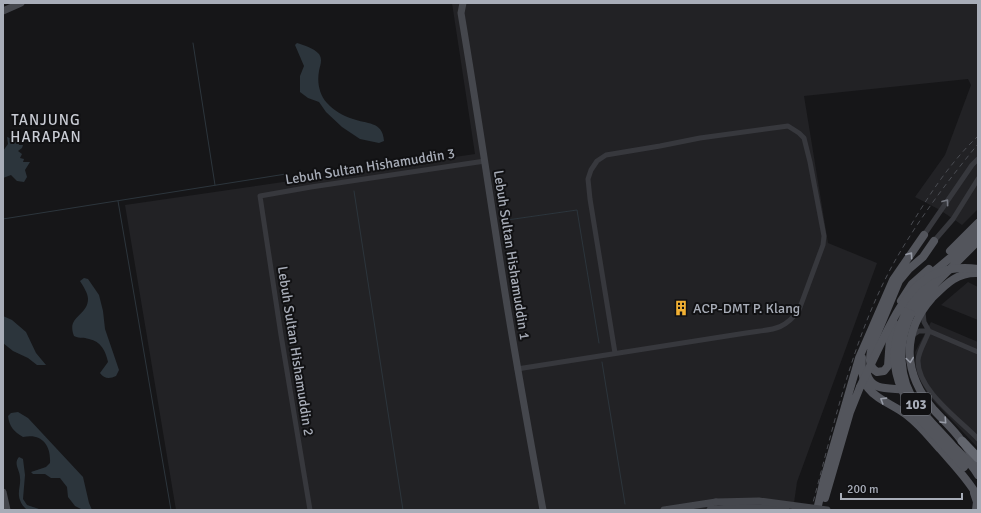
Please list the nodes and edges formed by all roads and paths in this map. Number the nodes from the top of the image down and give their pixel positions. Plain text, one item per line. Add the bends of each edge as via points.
1 (21, 3) edge
2 (463, 3) edge
3 (3, 11) edge
4 (978, 159) edge
5 (485, 161) junction
6 (978, 179) edge
7 (260, 196) joint
8 (978, 223) edge
9 (978, 231) edge
10 (924, 235) joint
11 (978, 241) edge
12 (934, 242) joint
13 (962, 248) junction
14 (962, 258) junction
15 (978, 269) edge
16 (978, 273) edge
17 (927, 305) junction
18 (908, 313) junction
19 (895, 316) junction
20 (929, 331) junction
21 (910, 340) junction
22 (869, 345) junction
23 (978, 352) edge
24 (616, 353) junction
25 (517, 369) junction
26 (933, 409) junction
27 (978, 439) edge
28 (962, 441) junction
29 (978, 458) edge
30 (978, 465) edge
31 (978, 475) edge
32 (968, 480) junction
33 (978, 490) edge
34 (3, 492) edge
35 (978, 497) edge
36 (714, 507) edge
37 (7, 510) edge
38 (310, 510) edge
39 (543, 510) edge
40 (664, 510) edge
41 (786, 510) edge
42 (817, 510) edge
43 (821, 510) edge
44 (827, 510) edge
45 (976, 510) edge

1 - 3 street
2 - 5 street, Lebuh Sultan Hishamuddin 1 via 461,13
10 -> 4 street
5 - 7 street, Lebuh Sultan Hishamuddin 3
5 - 25 street, Lebuh Sultan Hishamuddin 1
6 - 12 street via 953,219
7 - 38 street, Lebuh Sultan Hishamuddin 2 via 280,335
8 - 19 main road, bridge via 912,284
9 - 13 main road, 103
22 -> 10 main road via 896,275
11 - 14 main road, 103
12 - 22 main road via 899,281
13 - 18 main road, 103 via 915,297
13 - 22 main road via 926,278 897,316 890,338 886,370 875,372 871,366
14 - 17 main road via 934,292
14 - 18 main road, 103
15 - 19 main road, bridge via 956,269 932,276 911,292
16 - 17 main road via 963,274 952,279
17 - 20 street via 923,319
17 - 21 main road via 914,327
18 - 31 main road, 103, bridge via 901,356 903,375 910,392 917,405
18 - 33 main road, 103, bridge via 898,330 894,351 900,388 913,410 964,467
19 - 43 main road, bridge via 850,412
20 - 21 street via 916,332
20 - 23 street
20 - 27 street via 918,360 922,376 932,393
21 -> 26 main road via 909,359 914,378
22 - 26 main road via 866,368 867,376 872,383 881,388 912,391
32 -> 22 main road via 912,419 877,396 866,385 861,366
22 - 42 main road via 859,358
24 - 24 street via 779,328 793,319 799,310 824,236 810,162 804,138 799,133 788,126 764,128 606,155 597,161 588,179
24 - 25 street
25 - 39 street, Lebuh Sultan Hishamuddin 1
26 -> 28 main road
28 - 29 highway
28 - 30 main road
32 - 35 main road
32 - 45 main road via 976,498
34 - 37 street
36 - 40 street
36 - 41 street via 756,506
36 - 44 street, bridge via 759,501

